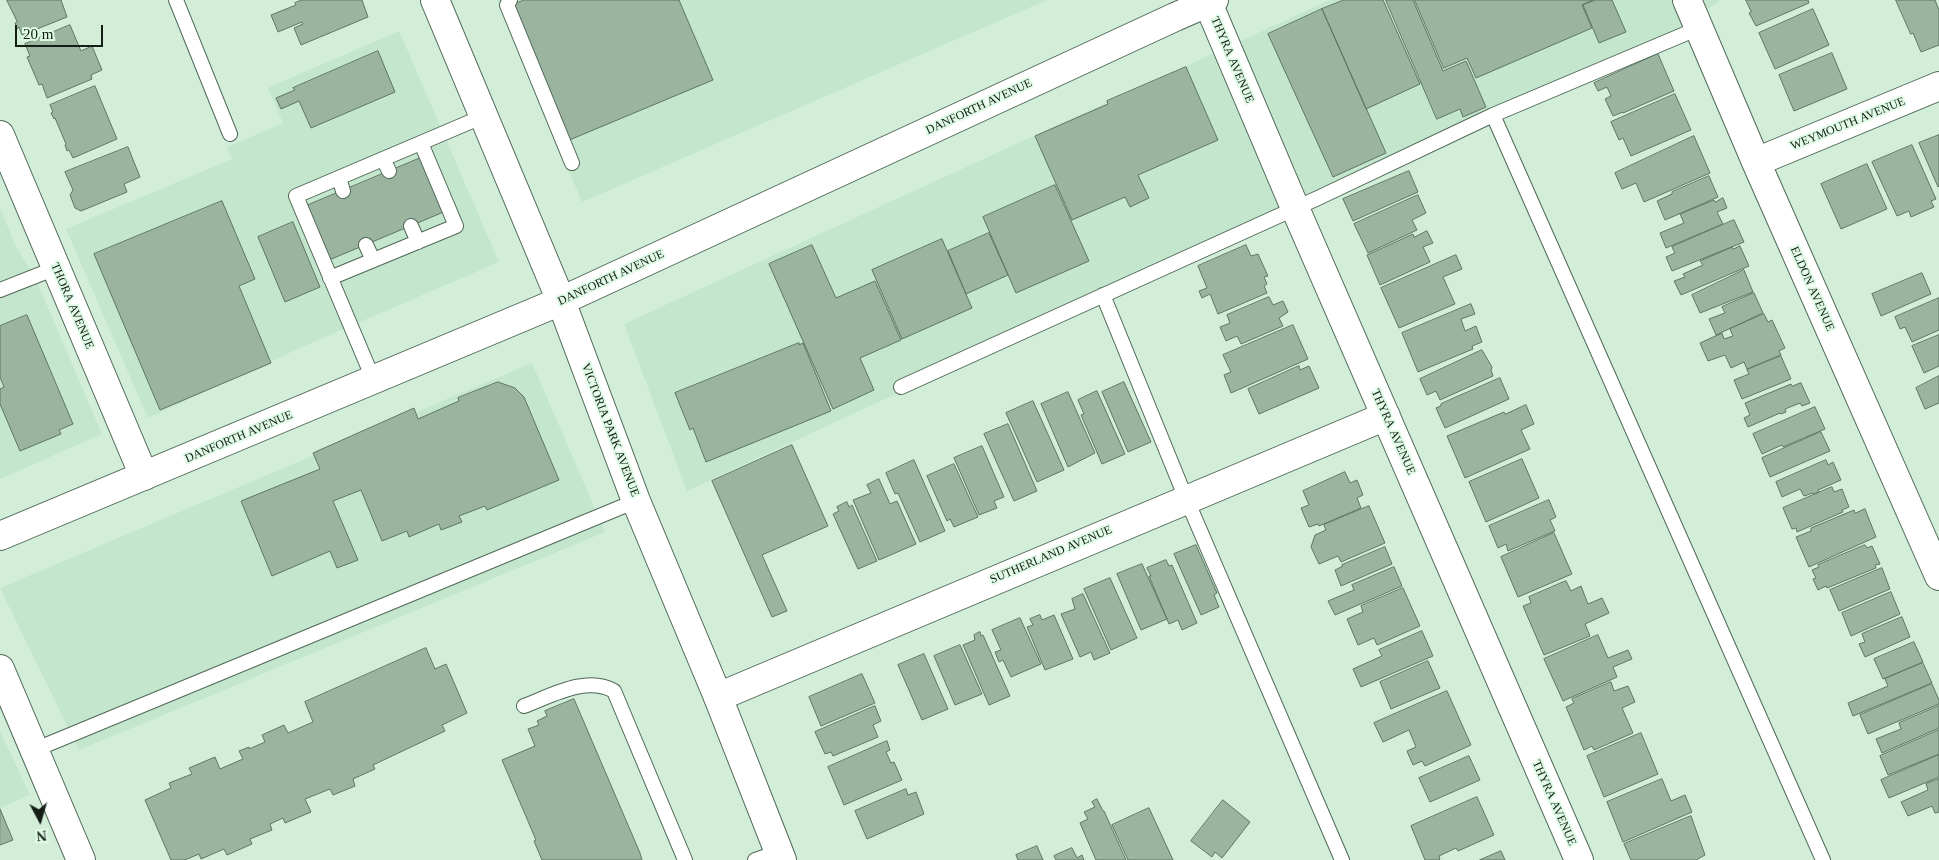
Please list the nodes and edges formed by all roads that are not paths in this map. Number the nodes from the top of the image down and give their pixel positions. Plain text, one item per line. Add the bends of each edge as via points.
1 (176, 0) edge
2 (435, 0) edge
3 (510, 0) edge
4 (1210, 1) edge
5 (1689, 1) edge
6 (1699, 28) junction
7 (1939, 86) edge
8 (1493, 115) junction
9 (484, 116) junction
10 (230, 134) dead end
11 (0, 135) edge
12 (421, 143) junction
13 (1756, 162) junction
14 (572, 163) dead end
15 (1295, 208) junction
16 (411, 226) dead end
17 (418, 242) junction
18 (366, 245) dead end
19 (373, 260) junction
20 (56, 268) junction
21 (330, 278) junction
22 (0, 290) edge
23 (1103, 295) junction
24 (561, 301) junction
25 (374, 380) junction
26 (901, 386) dead end
27 (1386, 416) junction
28 (144, 476) junction
29 (1186, 498) junction
30 (636, 501) junction
31 (0, 536) edge
32 (1939, 576) edge
33 (0, 669) edge
34 (718, 697) junction
35 (524, 706) dead end
36 (34, 750) junction
37 (772, 857) edge
38 (81, 860) edge
39 (685, 860) edge
40 (1342, 860) edge
41 (1579, 860) edge
42 (1823, 860) edge

1 - 10 lane
2 - 9 street, VICTORIA PARK AVENUE
3 - 14 lane via 507,5
4 - 15 street, THYRA AVENUE
4 - 24 street, DANFORTH AVENUE
5 - 6 street, ELDON AVENUE
6 - 8 lane
6 - 13 street, ELDON AVENUE
7 - 13 street, WEYMOUTH AVENUE
8 - 15 lane
8 - 42 lane
9 - 12 lane
9 - 24 street, VICTORIA PARK AVENUE
11 - 20 street, THORA AVENUE
12 - 17 lane via 456,226
12 - 21 lane via 386,165 341,184 296,196
13 - 32 street, ELDON AVENUE
15 - 23 lane
15 - 27 street, THYRA AVENUE
16 - 17 lane
17 - 19 lane
18 - 19 lane
19 - 21 lane
20 - 22 lane
20 - 28 street, THORA AVENUE
21 - 25 lane
23 - 26 lane
23 - 29 lane
24 - 25 street, DANFORTH AVENUE
24 - 30 street, VICTORIA PARK AVENUE
25 - 28 street, DANFORTH AVENUE
27 - 29 street, SUTHERLAND AVENUE
27 - 41 street, THYRA AVENUE
28 - 31 street, DANFORTH AVENUE
29 - 34 street, SUTHERLAND AVENUE
29 - 40 lane
30 - 34 street, VICTORIA PARK AVENUE
30 - 36 lane
33 - 36 street
34 - 37 street, VICTORIA PARK AVENUE
35 - 39 lane via 579,686 597,684 614,691
36 - 38 street

